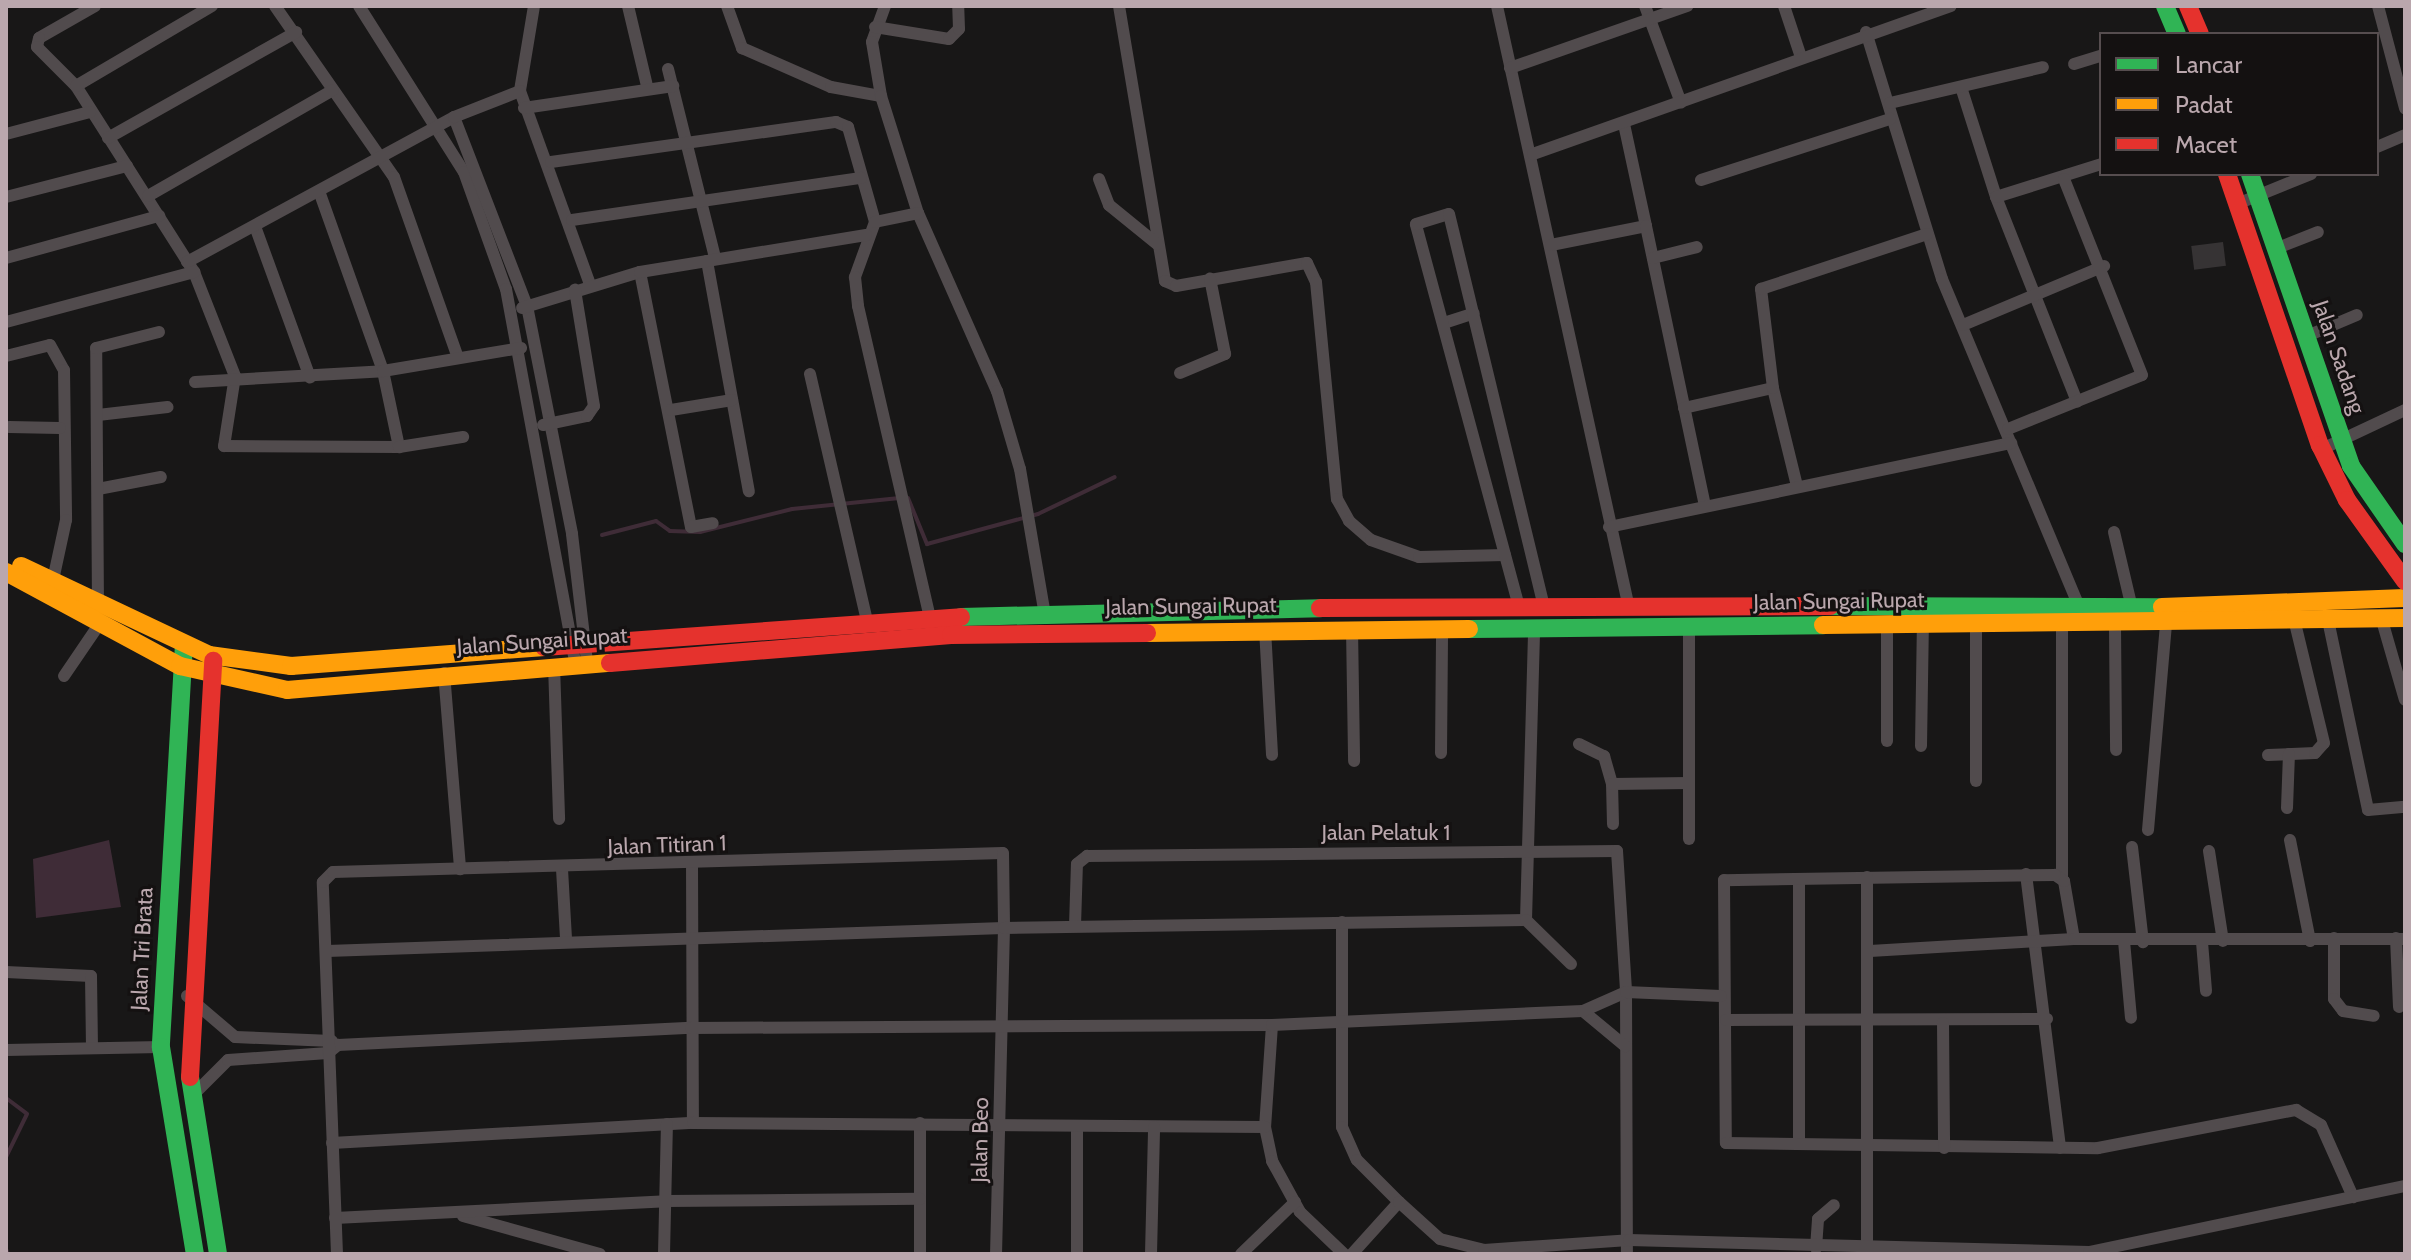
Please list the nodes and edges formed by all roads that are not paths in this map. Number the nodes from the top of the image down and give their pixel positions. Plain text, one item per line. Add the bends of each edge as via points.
1 (95, 6) edge
2 (212, 6) edge
3 (275, 6) edge
4 (359, 6) edge
5 (534, 6) edge
6 (628, 6) edge
7 (727, 6) edge
8 (885, 6) edge
9 (958, 6) edge
10 (1119, 6) edge
11 (1498, 6) edge
12 (1645, 6) edge
13 (1687, 6) edge
14 (1784, 6) edge
15 (1951, 6) edge
16 (2165, 6) edge
17 (2188, 6) edge
18 (2378, 6) edge
19 (1649, 19) junction
20 (875, 27) junction
21 (296, 32) junction
22 (1866, 32) junction
23 (2176, 32) edge
24 (2199, 32) edge
25 (1801, 57) junction
26 (2099, 57) edge
27 (2074, 64) dead end
28 (2043, 67) dead end
29 (1510, 68) junction
30 (668, 69) dead end
31 (76, 86) junction
32 (647, 86) junction
33 (673, 86) junction
34 (1961, 87) junction
35 (333, 90) junction
36 (520, 91) junction
37 (881, 96) junction
38 (1681, 103) junction
39 (1890, 103) junction
40 (524, 108) junction
41 (2405, 108) edge
42 (90, 112) junction
43 (454, 117) junction
44 (1890, 119) junction
45 (1624, 124) junction
46 (439, 125) junction
47 (6, 134) edge
48 (2405, 135) edge
49 (108, 138) junction
50 (686, 140) junction
51 (2379, 146) edge
52 (1533, 154) junction
53 (551, 162) junction
54 (381, 163) junction
55 (2099, 165) edge
56 (127, 166) junction
57 (2228, 176) edge
58 (2251, 176) edge
59 (2306, 176) edge
60 (861, 178) junction
61 (1099, 179) dead end
62 (2064, 179) junction
63 (1701, 180) dead end
64 (319, 191) junction
65 (148, 196) junction
66 (2258, 196) junction
67 (6, 197) edge
68 (1996, 197) junction
69 (699, 200) junction
70 (2237, 204) junction
71 (918, 213) junction
72 (159, 216) junction
73 (572, 220) junction
74 (875, 222) junction
75 (1646, 226) junction
76 (256, 229) junction
77 (2318, 232) dead end
78 (1927, 234) junction
79 (866, 235) junction
80 (1157, 244) junction
81 (1551, 245) junction
82 (1697, 247) dead end
83 (2275, 249) junction
84 (6, 258) edge
85 (1653, 258) junction
86 (711, 259) junction
87 (2104, 266) junction
88 (191, 267) junction
89 (640, 272) junction
90 (1210, 278) junction
91 (590, 284) junction
92 (575, 290) junction
93 (2032, 293) junction
94 (527, 306) junction
95 (511, 312) junction
96 (1474, 313) junction
97 (2357, 315) dead end
98 (6, 322) edge
99 (1447, 322) junction
100 (1963, 325) junction
101 (159, 332) dead end
102 (2307, 336) junction
103 (517, 348) junction
104 (534, 348) junction
105 (457, 355) junction
106 (6, 356) edge
107 (383, 371) junction
108 (1180, 373) dead end
109 (810, 374) dead end
110 (235, 376) junction
111 (310, 377) junction
112 (195, 382) dead end
113 (1773, 388) junction
114 (732, 400) junction
115 (2077, 402) junction
116 (168, 407) dead end
117 (1684, 408) junction
118 (671, 410) junction
119 (2405, 410) edge
120 (98, 415) junction
121 (549, 422) junction
122 (9, 427) dead end
123 (60, 428) junction
124 (532, 428) junction
125 (2008, 429) junction
126 (463, 437) dead end
127 (2343, 440) junction
128 (2011, 443) junction
129 (399, 447) junction
130 (2322, 449) junction
131 (161, 477) dead end
132 (1797, 486) junction
133 (98, 489) junction
134 (749, 491) dead end
135 (1705, 506) junction
136 (713, 523) dead end
137 (1609, 527) junction
138 (2114, 532) dead end
139 (2405, 544) edge
140 (1505, 555) junction
141 (6, 558) edge
142 (6, 572) edge
143 (2405, 581) edge
144 (51, 588) junction
145 (2405, 598) edge
146 (1518, 603) junction
147 (1543, 604) junction
148 (2080, 604) junction
149 (2132, 608) junction
150 (1629, 609) junction
151 (1045, 615) junction
152 (98, 616) junction
153 (1764, 617) junction
154 (2381, 617) junction
155 (930, 618) junction
156 (2405, 618) edge
157 (867, 620) junction
158 (2328, 620) junction
159 (1976, 623) junction
160 (2295, 623) junction
161 (1923, 624) junction
162 (2062, 624) junction
163 (2081, 624) junction
164 (2166, 624) junction
165 (1689, 625) junction
166 (1887, 625) junction
167 (1534, 626) junction
168 (2115, 626) junction
169 (1352, 628) junction
170 (1442, 628) junction
171 (1265, 629) junction
172 (184, 644) junction
173 (580, 653) junction
174 (214, 657) junction
175 (554, 665) junction
176 (180, 666) junction
177 (444, 673) junction
178 (64, 676) dead end
179 (210, 678) junction
180 (2405, 700) edge
181 (1887, 741) dead end
182 (1579, 744) dead end
183 (1921, 746) dead end
184 (2116, 750) dead end
185 (1441, 753) dead end
186 (2289, 754) junction
187 (1272, 755) dead end
188 (2268, 755) dead end
189 (1354, 761) dead end
190 (1976, 781) dead end
191 (1689, 783) junction
192 (1612, 784) junction
193 (2405, 807) edge
194 (2287, 808) dead end
195 (559, 819) dead end
196 (1613, 824) dead end
197 (2148, 830) dead end
198 (1689, 839) dead end
199 (2290, 840) dead end
200 (2132, 847) dead end
201 (2209, 851) dead end
202 (1003, 853) joint
203 (1527, 854) junction
204 (692, 863) junction
205 (460, 869) junction
206 (562, 869) junction
207 (2026, 874) junction
208 (1867, 877) junction
209 (2062, 878) junction
210 (1799, 880) junction
211 (170, 888) junction
212 (193, 888) junction
213 (1526, 920) junction
214 (1342, 922) junction
215 (1075, 926) junction
216 (1004, 928) junction
217 (691, 935) junction
218 (2334, 938) junction
219 (566, 939) junction
220 (2074, 939) junction
221 (2400, 939) edge
222 (2124, 941) junction
223 (2223, 941) junction
224 (2310, 941) junction
225 (2143, 942) junction
226 (2202, 942) junction
227 (2035, 944) junction
228 (327, 951) junction
229 (1870, 951) junction
230 (1571, 964) dead end
231 (6, 972) edge
232 (2206, 991) dead end
233 (1626, 992) junction
234 (186, 995) junction
235 (1721, 996) junction
236 (2399, 1007) dead end
237 (1583, 1011) junction
238 (2374, 1016) dead end
239 (2131, 1018) dead end
240 (2047, 1019) junction
241 (1726, 1020) junction
242 (1798, 1020) junction
243 (1343, 1022) junction
244 (1870, 1023) junction
245 (1943, 1023) junction
246 (1272, 1025) junction
247 (1002, 1026) junction
248 (691, 1028) junction
249 (331, 1045) junction
250 (1625, 1046) junction
251 (92, 1047) junction
252 (161, 1047) junction
253 (6, 1050) edge
254 (191, 1097) junction
255 (1001, 1122) junction
256 (693, 1123) junction
257 (920, 1123) junction
258 (667, 1124) junction
259 (1077, 1126) junction
260 (1154, 1127) junction
261 (1265, 1127) junction
262 (332, 1143) junction
263 (1799, 1143) junction
264 (1871, 1147) junction
265 (1944, 1148) junction
266 (2060, 1148) junction
267 (2405, 1186) edge
268 (206, 1196) junction
269 (2353, 1197) junction
270 (184, 1199) junction
271 (920, 1199) junction
272 (666, 1201) junction
273 (1295, 1202) junction
274 (1399, 1202) junction
275 (1834, 1205) dead end
276 (456, 1214) junction
277 (335, 1218) junction
278 (1628, 1247) edge
279 (1867, 1248) junction
280 (1825, 1250) edge
281 (581, 1252) edge
282 (195, 1254) edge
283 (218, 1254) edge
284 (337, 1254) edge
285 (600, 1254) edge
286 (664, 1254) edge
287 (920, 1254) edge
288 (996, 1254) edge
289 (1077, 1254) edge
290 (1151, 1254) edge
291 (1241, 1254) edge
292 (1344, 1254) edge
293 (1352, 1254) edge

1 - 31 street via 36,44
2 - 31 street
3 - 21 street
4 - 46 street
5 - 36 street
6 - 32 street
7 - 37 street via 742,48 831,87
8 - 20 street
9 - 20 street via 959,29 949,39
10 - 80 street
11 - 29 street
12 - 19 street
13 - 19 street
14 - 25 street
15 - 22 street
16 - 23 main road
17 - 24 main road
18 - 41 street
19 - 29 street
19 - 38 street
20 - 37 street
21 - 35 street
21 - 49 street
22 - 25 street
22 - 39 street
25 - 38 street
26 - 27 street
28 - 34 street
29 - 52 street
30 - 33 street
31 - 42 street
32 - 33 street
32 - 40 street
33 - 50 street
34 - 39 street
34 - 68 street
35 - 54 street
35 - 65 street
36 - 40 street
36 - 43 street
37 - 71 street
38 - 45 street
39 - 44 street
40 - 53 street
42 - 47 street
42 - 49 street
43 - 46 street
43 - 94 street
44 - 63 street
44 - 78 street
45 - 52 street
45 - 75 street
46 - 54 street
46 - 95 street via 474,199
48 - 51 street
49 - 56 street
50 - 53 street
50 - 60 street via 843,122
50 - 69 street
52 - 81 street
53 - 73 street
54 - 64 street
54 - 105 street via 411,217
55 - 62 street
56 - 65 street
56 - 67 street
57 - 70 main road
58 - 66 main road, Jalan Sadang
59 - 66 street
60 - 69 street
60 - 74 street
61 - 80 street via 1109,205
62 - 68 street
62 - 87 street
64 - 76 street
64 - 107 street
65 - 72 street
66 - 70 street
66 - 83 main road, Jalan Sadang
68 - 93 street
69 - 73 street
69 - 86 street
70 - 130 main road
71 - 74 street
71 - 151 street via 985,356 1029,514
72 - 84 street
72 - 88 street
73 - 91 street
74 - 79 street
75 - 81 street
75 - 85 street
76 - 88 street
76 - 111 street
77 - 83 street
78 - 100 street
78 - 113 street via 1761,289
79 - 86 street
79 - 155 street via 855,277 858,306
80 - 90 street via 1168,285
81 - 137 street
82 - 85 street
83 - 102 main road, Jalan Sadang
85 - 117 street
86 - 89 street
86 - 114 street
87 - 93 street
87 - 115 street via 2142,375
88 - 98 street
88 - 110 street
89 - 91 street
89 - 118 street
90 - 108 street via 1225,354
90 - 140 street via 1297,260 1313,270 1337,499 1349,521 1371,540 1419,557
91 - 92 street
92 - 94 street
92 - 121 street via 594,406 587,416
93 - 100 street
93 - 115 street
94 - 95 street
94 - 104 street
95 - 103 street
96 - 99 street
96 - 99 street via 1449,214 1416,224
96 - 147 street
97 - 102 street
99 - 140 street
100 - 125 street
101 - 120 street via 100,343
102 - 127 main road, Jalan Sadang
103 - 104 street
103 - 105 street
103 - 124 street
104 - 121 street
105 - 107 street
106 - 123 street via 58,350
107 - 111 street
107 - 129 street
109 - 157 street
110 - 111 street
110 - 112 street
110 - 129 street via 221,439 227,449
113 - 117 street
113 - 132 street
114 - 118 street
114 - 134 street
115 - 125 street
116 - 120 street
117 - 135 street
118 - 136 street via 691,527
119 - 127 street
120 - 133 street
121 - 124 street
121 - 173 street
122 - 123 street
123 - 144 street via 66,520
124 - 173 street
125 - 128 street
126 - 129 street
127 - 130 street
127 - 139 main road, Jalan Sadang via 2367,493
128 - 132 street
128 - 148 street
130 - 143 main road via 2347,500
131 - 133 street
132 - 135 street
133 - 152 street
135 - 137 street
137 - 150 street
138 - 149 street
140 - 146 street
141 - 144 main road, Jalan Sungai Rupat
142 - 144 main road, Jalan Sungai Rupat
144 - 152 main road, Jalan Sungai Rupat
145 - 149 main road, Jalan Sungai Rupat
146 - 147 main road, Jalan Sungai Rupat
146 - 151 main road, Jalan Sungai Rupat
147 - 150 main road, Jalan Sungai Rupat
148 - 149 main road, Jalan Sungai Rupat
148 - 153 main road, Jalan Sungai Rupat
148 - 163 street
150 - 153 main road, Jalan Sungai Rupat
151 - 155 main road, Jalan Sungai Rupat
152 - 172 main road, Jalan Sungai Rupat
152 - 176 main road, Jalan Sungai Rupat
152 - 178 street
153 - 165 main road, Jalan Sungai Rupat
153 - 166 main road, Jalan Sungai Rupat
154 - 156 main road, Jalan Sungai Rupat
154 - 158 main road, Jalan Sungai Rupat
154 - 180 street
155 - 157 main road, Jalan Sungai Rupat
157 - 173 main road, Jalan Sungai Rupat
158 - 160 main road, Jalan Sungai Rupat
158 - 193 street via 2369,812
159 - 161 main road, Jalan Sungai Rupat
159 - 162 main road, Jalan Sungai Rupat
159 - 190 street
160 - 164 main road, Jalan Sungai Rupat
160 - 186 street via 2324,743 2315,753
161 - 166 main road, Jalan Sungai Rupat
161 - 183 street
162 - 163 main road, Jalan Sungai Rupat
162 - 209 street
163 - 168 main road, Jalan Sungai Rupat
164 - 168 main road, Jalan Sungai Rupat
164 - 197 street
165 - 167 main road, Jalan Sungai Rupat
165 - 191 street
166 - 181 street
167 - 170 main road, Jalan Sungai Rupat
167 - 203 street
168 - 184 street
169 - 170 main road, Jalan Sungai Rupat
169 - 171 main road, Jalan Sungai Rupat
169 - 189 street
170 - 185 street
171 - 173 main road, Jalan Sungai Rupat via 920,636
171 - 187 street
172 - 174 main road, Jalan Sungai Rupat
172 - 176 main road, Jalan Tri Brata
173 - 174 main road, Jalan Sungai Rupat via 291,666
173 - 175 main road, Jalan Sungai Rupat
174 - 179 main road
175 - 177 main road, Jalan Sungai Rupat
175 - 195 street
176 - 179 main road, Jalan Sungai Rupat
176 - 211 main road, Jalan Tri Brata
177 - 179 main road, Jalan Sungai Rupat via 287,690
177 - 205 street
179 - 212 main road
182 - 192 street via 1604,756
186 - 188 street
186 - 194 street
191 - 192 street
191 - 198 street
192 - 196 street
199 - 224 street
200 - 225 street
201 - 223 street
202 - 204 street, Jalan Titiran 1
202 - 216 street, Jalan Beo
203 - 213 street
203 - 215 street, Jalan Pelatuk 1 via 1087,856 1077,864
203 - 233 street, Jalan Pelatuk 1 via 1617,851
204 - 206 street, Jalan Titiran 1
204 - 217 street
205 - 206 street, Jalan Titiran 1
205 - 228 street, Jalan Titiran 1 via 333,872 323,882
206 - 219 street
207 - 208 street
207 - 209 street
207 - 227 street
208 - 210 street
208 - 229 street
209 - 220 street
210 - 235 street via 1721,884
210 - 242 street
211 - 212 main road
211 - 252 main road, Jalan Tri Brata
212 - 234 main road
213 - 214 street
213 - 230 street
214 - 215 street
214 - 243 street
215 - 216 street
216 - 217 street
216 - 247 street, Jalan Beo
217 - 219 street
217 - 248 street
218 - 221 street
218 - 224 street
218 - 238 street via 2334,999 2343,1011
219 - 228 street
220 - 222 street
220 - 227 street
221 - 236 street
222 - 225 street
222 - 239 street
223 - 224 street
223 - 226 street
225 - 226 street
226 - 232 street
227 - 229 street
227 - 240 street
228 - 249 street
229 - 244 street
231 - 251 street via 91,976
233 - 235 street
233 - 237 street
233 - 250 street
234 - 249 street via 235,1037
234 - 254 main road
235 - 241 street
237 - 243 street
237 - 250 street
240 - 245 street
240 - 266 street
241 - 242 street
241 - 263 street via 1726,1143
242 - 244 street
242 - 263 street
243 - 246 street
243 - 274 street via 1346,1144
244 - 245 street
244 - 264 street
245 - 265 street
246 - 247 street
246 - 261 street
247 - 248 street
247 - 255 street, Jalan Beo
248 - 249 street
248 - 256 street
249 - 254 street via 228,1060
249 - 262 street
250 - 278 street
251 - 252 street
251 - 253 street
252 - 270 main road, Jalan Tri Brata
254 - 268 main road
255 - 257 street
255 - 259 street
255 - 288 street, Jalan Beo
256 - 257 street
256 - 258 street
257 - 271 street
258 - 262 street
258 - 272 street
259 - 260 street
259 - 289 street
260 - 261 street
260 - 290 street
261 - 273 street via 1272,1161
262 - 277 street
263 - 264 street
264 - 265 street
264 - 279 street
265 - 266 street
266 - 269 street via 2098,1148 2296,1110 2321,1125
267 - 269 street
268 - 270 main road
268 - 283 main road
269 - 279 street via 2089,1252
270 - 282 main road, Jalan Tri Brata
271 - 272 street
271 - 287 street
272 - 276 street
272 - 286 street
273 - 291 street
273 - 292 street
274 - 278 street via 1458,1248
274 - 293 street
275 - 280 street via 1818,1219
276 - 277 street
276 - 281 street
277 - 284 street
278 - 280 street
279 - 280 street
281 - 285 street

